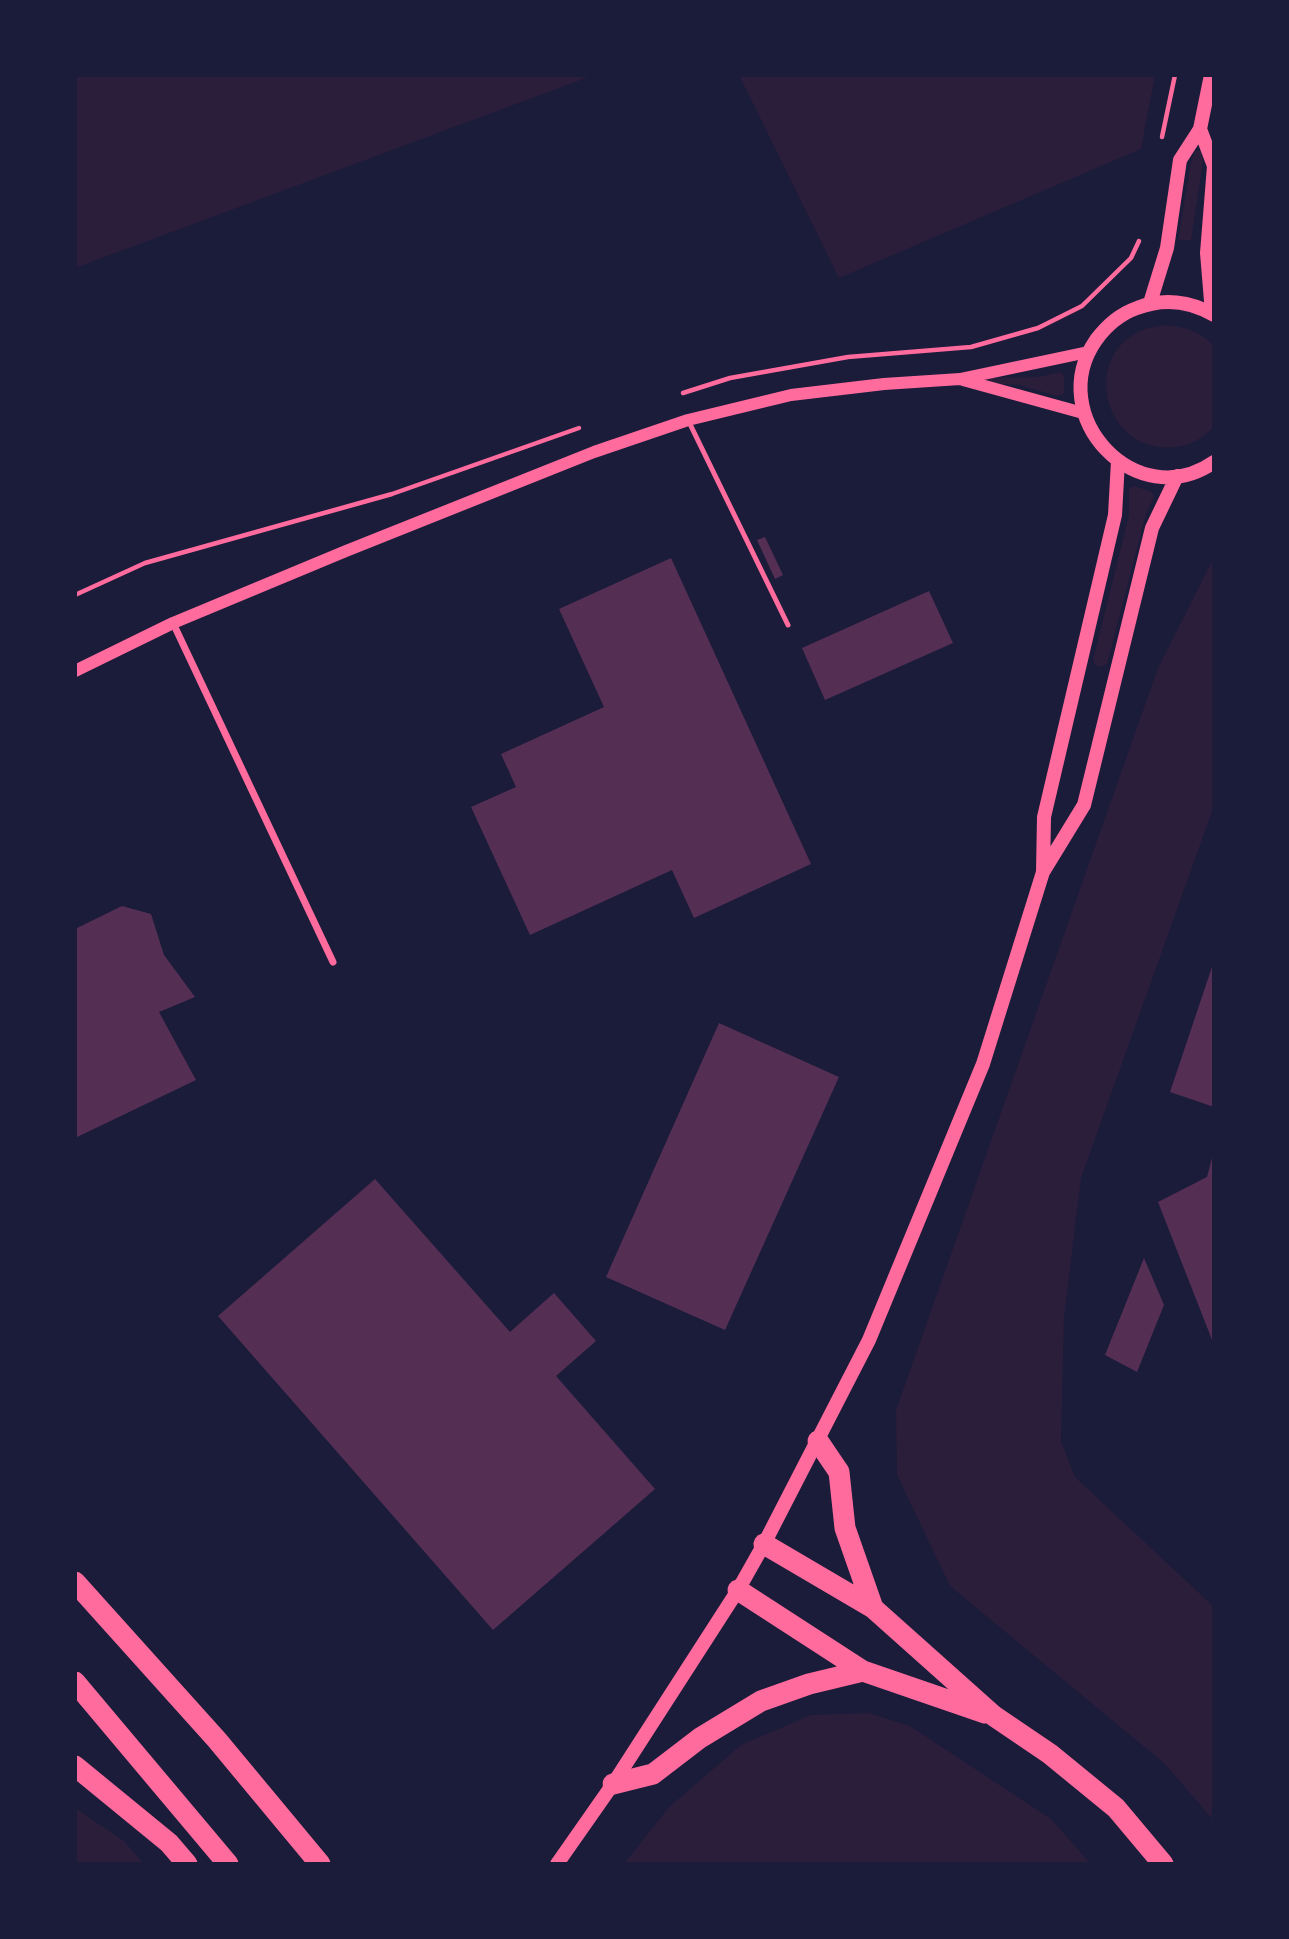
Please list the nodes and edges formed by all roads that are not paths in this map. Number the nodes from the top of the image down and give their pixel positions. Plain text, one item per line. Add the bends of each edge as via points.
1 (1211, 75) edge
2 (1200, 129) junction
3 (1150, 303) junction
4 (1213, 314) edge
5 (1088, 352) junction
6 (960, 379) junction
7 (1083, 413) junction
8 (688, 420) junction
9 (1118, 461) junction
10 (1214, 462) edge
11 (1177, 477) junction
12 (173, 623) junction
13 (788, 625) dead end
14 (75, 671) edge
15 (1043, 872) junction
16 (333, 962) dead end
17 (818, 1441) junction
18 (765, 1544) junction
19 (75, 1583) edge
20 (738, 1590) junction
21 (873, 1608) junction
22 (863, 1671) junction
23 (75, 1682) edge
24 (994, 1716) junction
25 (75, 1766) edge
26 (613, 1784) junction
27 (187, 1864) edge
28 (228, 1864) edge
29 (320, 1864) edge
30 (557, 1864) edge
31 (1163, 1864) edge

1 - 2 main road
2 - 3 main road via 1180,160 1167,248
2 - 4 main road via 1214,166 1207,254
3 - 4 main road via 1171,301
3 - 5 main road via 1125,313 1104,329
5 - 6 street
5 - 7 main road via 1081,382
6 - 7 street
6 - 8 street via 791,395
7 - 9 main road via 1096,440
8 - 12 street via 594,452
8 - 13 lane
9 - 11 main road via 1136,471
9 - 15 main road via 1115,514 1044,817
10 - 11 main road
11 - 15 main road via 1152,528 1084,805
12 - 14 street
12 - 16 street
15 - 17 main road via 983,1064 869,1340
17 - 18 main road
17 - 21 highway via 839,1472 845,1528
18 - 20 main road
18 - 21 highway
19 - 29 highway via 217,1740
20 - 22 highway
20 - 26 main road
21 - 24 highway
22 - 24 highway
22 - 26 highway via 761,1701 653,1774
23 - 28 highway
24 - 31 highway via 1116,1808
25 - 27 highway via 169,1843
26 - 30 main road

